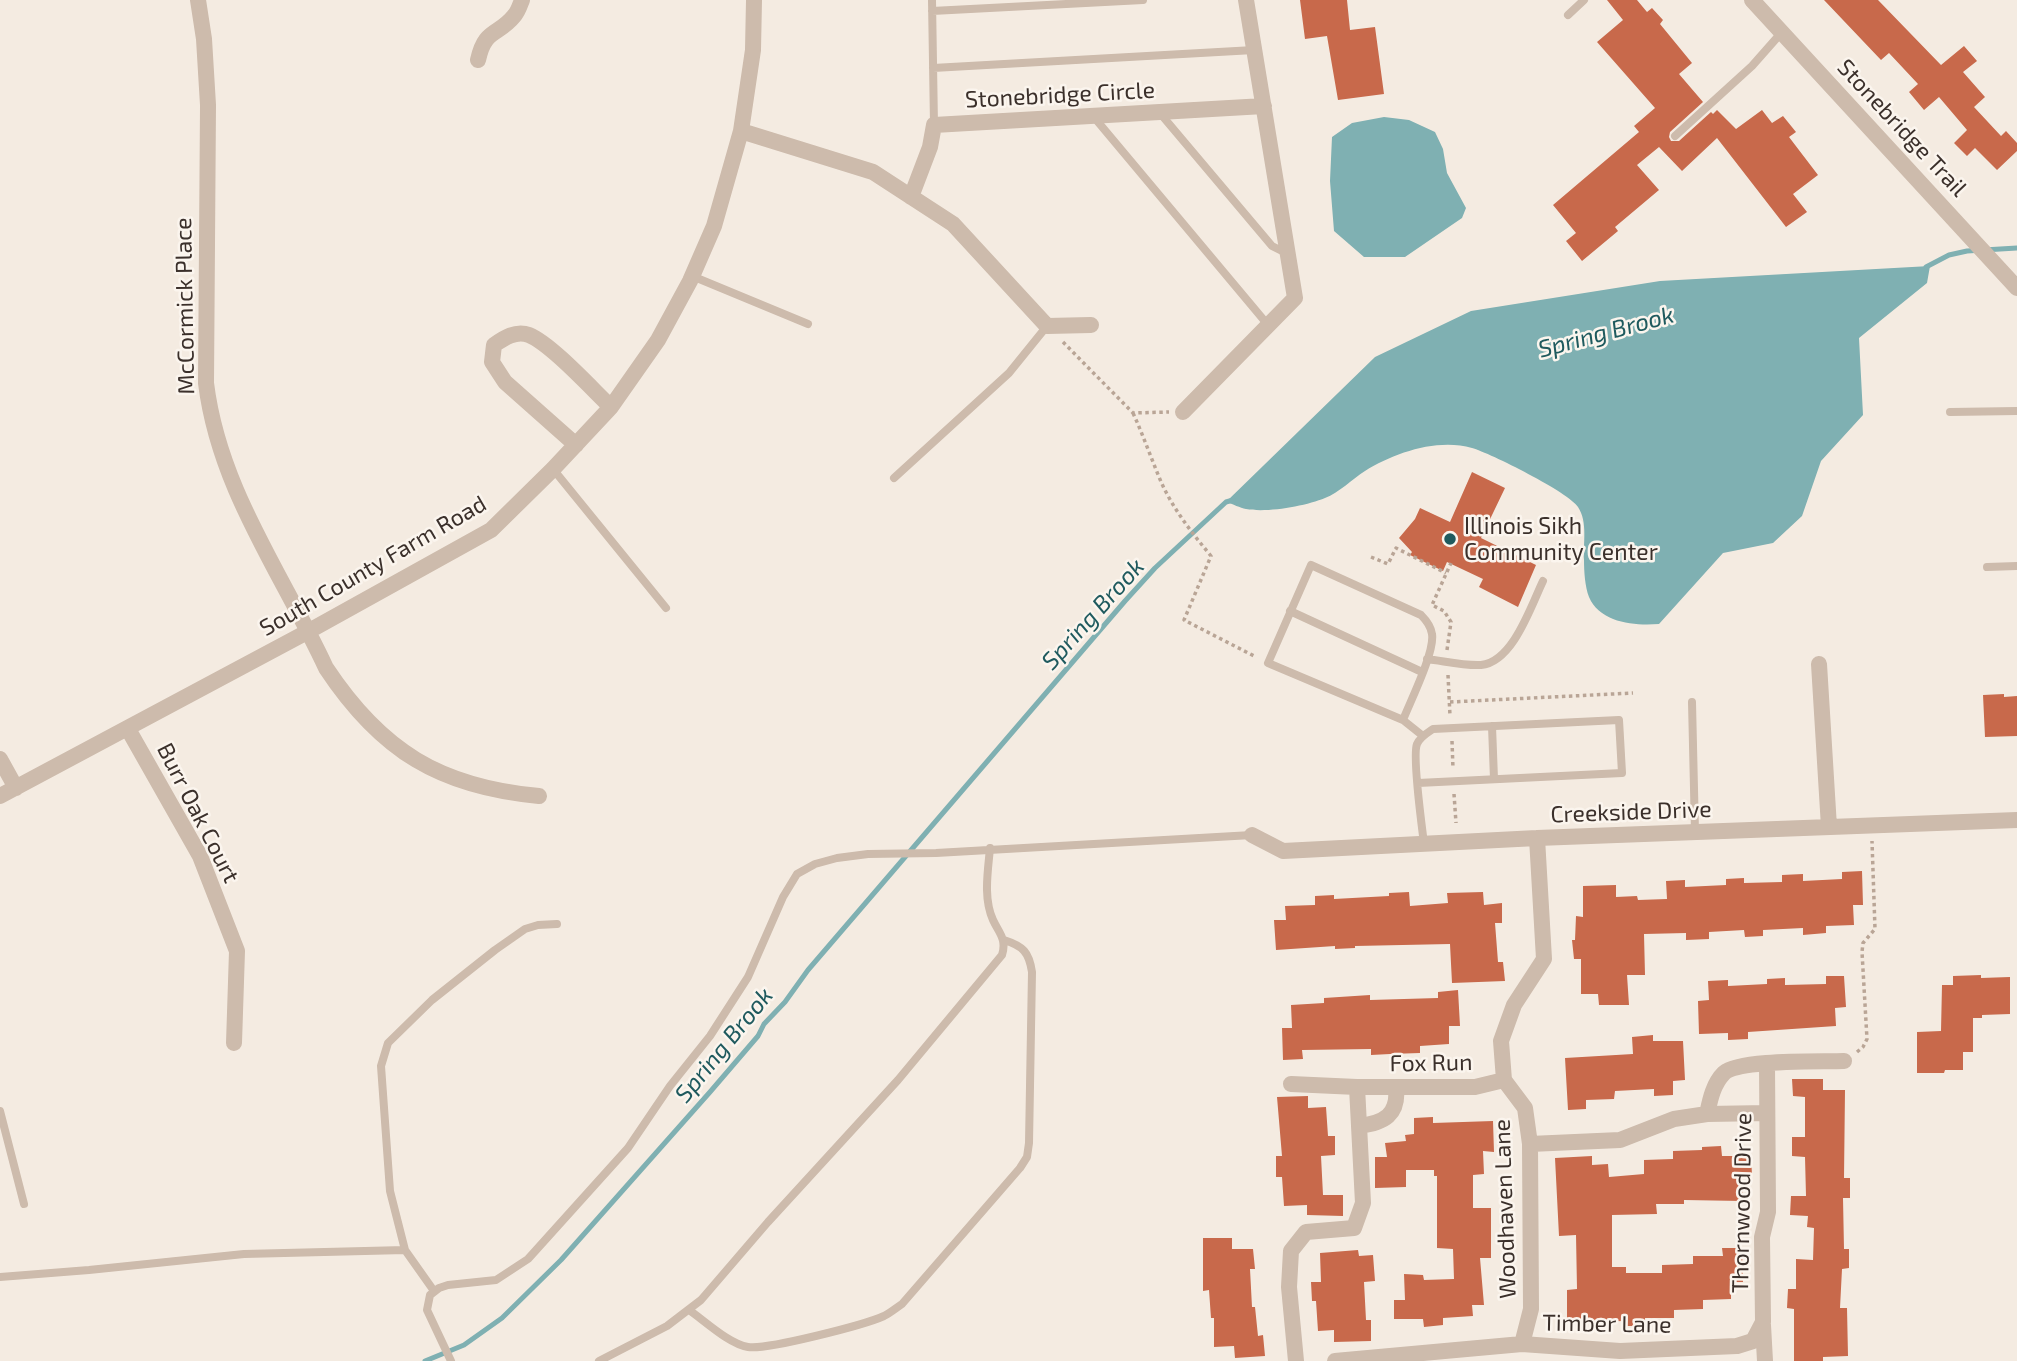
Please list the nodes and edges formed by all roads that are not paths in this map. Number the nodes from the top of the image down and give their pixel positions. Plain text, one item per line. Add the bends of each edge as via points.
1 (198, 0) edge
2 (522, 0) edge
3 (754, 0) edge
4 (932, 0) edge
5 (1143, 0) edge
6 (1246, 0) edge
7 (1584, 0) edge
8 (1752, 0) edge
9 (932, 12) junction
10 (1568, 15) dead end
11 (1782, 32) junction
12 (1254, 50) junction
13 (478, 60) dead end
14 (933, 68) junction
15 (1264, 106) junction
16 (1159, 112) junction
17 (1093, 116) junction
18 (934, 125) junction
19 (741, 131) junction
20 (1675, 136) dead end
21 (911, 197) junction
22 (1288, 254) junction
23 (692, 276) junction
24 (2015, 286) edge
25 (808, 324) dead end
26 (1091, 325) dead end
27 (1268, 325) junction
28 (1046, 326) junction
29 (611, 407) junction
30 (2017, 411) edge
31 (1183, 412) road end
32 (1950, 412) dead end
33 (576, 445) junction
34 (553, 469) junction
35 (894, 478) dead end
36 (2017, 566) edge
37 (1987, 567) dead end
38 (1544, 581) dead end
39 (666, 608) dead end
40 (1290, 611) junction
41 (309, 631) junction
42 (1427, 659) junction
43 (1819, 664) dead end
44 (1422, 672) junction
45 (1692, 702) dead end
46 (1403, 720) junction
47 (1492, 726) junction
48 (128, 729) junction
49 (1423, 736) junction
50 (0, 759) edge
51 (1494, 779) junction
52 (1418, 783) junction
53 (16, 788) junction
54 (0, 796) edge
55 (539, 796) dead end
56 (2017, 820) edge
57 (1829, 827) junction
58 (1695, 832) junction
59 (1252, 835) joint
60 (1537, 838) junction
61 (1424, 844) junction
62 (990, 848) junction
63 (556, 924) dead end
64 (1004, 940) junction
65 (234, 1043) dead end
66 (1844, 1061) road end
67 (1768, 1063) junction
68 (1504, 1080) junction
69 (1291, 1084) dead end
70 (1357, 1087) junction
71 (1396, 1087) junction
72 (0, 1111) edge
73 (1767, 1112) junction
74 (1707, 1114) junction
75 (1359, 1126) junction
76 (1530, 1144) junction
77 (24, 1204) dead end
78 (405, 1250) junction
79 (0, 1277) edge
80 (434, 1291) junction
81 (689, 1310) junction
82 (1763, 1322) junction
83 (1522, 1344) junction
84 (1745, 1344) junction
85 (451, 1361) edge
86 (599, 1361) edge
87 (1296, 1361) edge
88 (1335, 1361) edge
89 (1763, 1361) edge

1 - 41 street, McCormick Place via 207,72 205,352 209,404 228,473
2 - 13 street via 514,16 490,34
3 - 19 street, South County Farm Road via 753,50
4 - 9 lane
5 - 9 lane
6 - 12 street
7 - 10 lane
8 - 11 street, Stonebridge Trail
9 - 14 lane
11 - 20 lane
11 - 24 street, Stonebridge Trail
12 - 14 lane
12 - 15 street
14 - 18 lane
15 - 16 street, Stonebridge Circle
15 - 22 street
16 - 17 street, Stonebridge Circle
16 - 22 lane via 1272,246
17 - 18 street, Stonebridge Circle
17 - 27 lane
18 - 21 street, Stonebridge Circle
19 - 21 street via 873,172
19 - 23 street, South County Farm Road via 726,191
21 - 28 street via 953,224
22 - 27 street via 1295,298
23 - 25 lane
23 - 29 street, South County Farm Road via 658,340
26 - 28 street
27 - 31 street
28 - 35 lane via 1009,373
29 - 33 street, South County Farm Road
29 - 33 street via 555,353 528,334 509,335 494,345 492,362 505,382
30 - 32 lane
33 - 34 street, South County Farm Road
34 - 39 lane
34 - 41 street, South County Farm Road via 491,530
36 - 37 lane
38 - 42 lane via 1510,648 1483,665
40 - 42 lane via 1311,565 1421,615 1432,635
40 - 44 lane
40 - 46 lane via 1268,663
41 - 48 street, South County Farm Road
41 - 55 street, McCormick Place via 346,697 395,747 448,777 482,788
42 - 44 lane
43 - 57 street
44 - 46 lane
45 - 58 lane
46 - 49 lane
47 - 49 lane via 1433,729
47 - 51 lane
47 - 51 lane via 1619,720 1622,773
48 - 53 street, South County Farm Road
48 - 65 street, Burr Oak Court via 200,856 237,951
49 - 52 lane via 1416,745
50 - 53 street
51 - 52 lane
52 - 61 lane
53 - 54 street, South County Farm Road
56 - 57 street, Creekside Drive
57 - 58 street, Creekside Drive
58 - 60 street, Creekside Drive
59 - 61 street, Creekside Drive via 1283,851
59 - 62 lane
60 - 61 street, Creekside Drive
60 - 68 street via 1544,959 1514,1004 1501,1041
62 - 64 lane via 987,895
62 - 80 lane via 836,858 797,874 748,977 628,1148 528,1259 496,1280 447,1285
63 - 78 lane via 525,929 505,943 432,1000 388,1043 381,1066 390,1192
64 - 81 lane via 1002,955 898,1080
64 - 81 lane via 1027,951 1032,972 1029,1143 1020,1168 902,1304 887,1315 749,1347 735,1343
66 - 67 street
67 - 73 street, Thornwood Drive
67 - 74 street via 1725,1072 1713,1089
68 - 71 street, Fox Run via 1475,1087
68 - 76 street, Woodhaven Lane via 1525,1108
69 - 70 street, Fox Run
70 - 71 street, Fox Run
70 - 75 street
71 - 75 street via 1397,1097 1388,1117
72 - 77 lane
73 - 74 street
73 - 82 street, Thornwood Drive
74 - 76 street via 1674,1119 1620,1140
75 - 87 street via 1363,1203 1354,1228 1306,1232 1291,1251 1289,1287
76 - 83 street, Woodhaven Lane via 1531,1309
78 - 79 lane via 244,1254
78 - 80 lane
80 - 85 lane via 427,1310
81 - 86 lane
82 - 84 street, Thornwood Drive
82 - 89 street
83 - 84 street, Timber Lane via 1620,1351
83 - 88 street, Timber Lane
84 - 89 street

